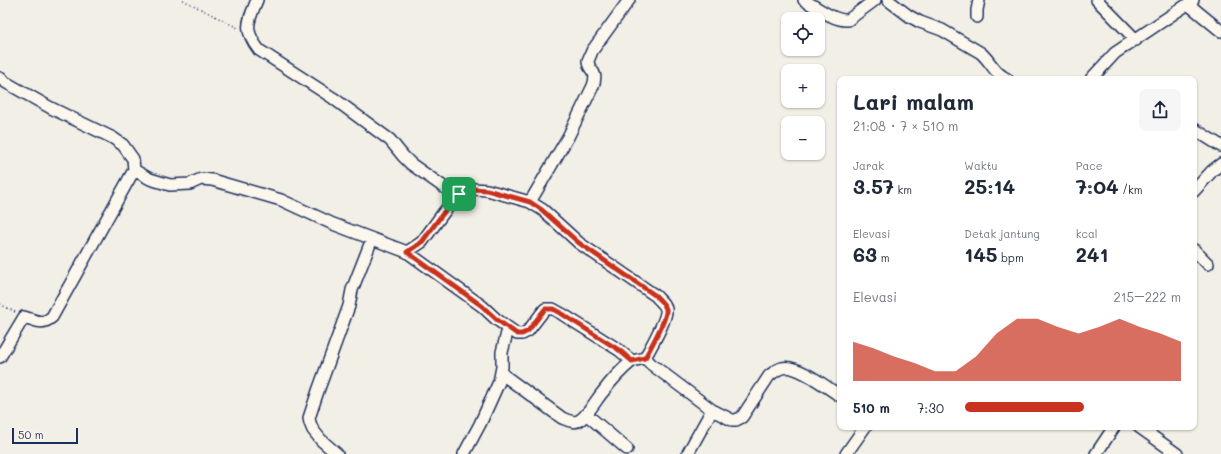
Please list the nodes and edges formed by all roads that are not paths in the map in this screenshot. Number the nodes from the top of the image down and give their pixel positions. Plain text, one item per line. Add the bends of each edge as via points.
1 (257, 0) edge
2 (629, 0) edge
3 (804, 0) edge
4 (875, 0) edge
5 (888, 0) edge
6 (979, 0) edge
7 (1097, 0) edge
8 (1191, 2) edge
9 (977, 17) dead end
10 (1221, 31) edge
11 (1136, 40) junction
12 (1002, 76) edge
13 (1098, 76) edge
14 (0, 78) edge
15 (1197, 131) edge
16 (1221, 146) edge
17 (1221, 164) edge
18 (134, 170) junction
19 (1197, 188) edge
20 (459, 194) junction
21 (530, 202) junction
22 (372, 239) junction
23 (407, 252) junction
24 (1197, 253) edge
25 (1208, 264) dead end
26 (508, 329) junction
27 (0, 355) edge
28 (645, 358) junction
29 (632, 361) junction
30 (502, 374) junction
31 (837, 394) edge
32 (712, 410) junction
33 (586, 414) junction
34 (863, 430) edge
35 (1112, 430) edge
36 (1143, 430) edge
37 (627, 449) dead end
38 (688, 453) dead end
39 (337, 454) edge
40 (464, 454) edge
41 (846, 454) edge
42 (1096, 454) edge
43 (1177, 454) edge

1 - 20 street via 248,28 259,50 345,107 390,140 412,164 442,186
2 - 21 street via 592,51 588,60 596,78 593,86 568,137
3 - 4 street via 843,21
5 - 12 street via 909,16 942,30 974,49
6 - 9 street
7 - 11 street
8 - 10 street
8 - 11 street
11 - 13 street via 1115,53
14 - 18 street via 113,138 123,145 133,159
15 - 16 street
17 - 19 street
18 - 22 street via 170,185 190,184 201,179 249,190 281,200
18 - 27 street via 52,317 45,322 24,317
20 - 21 street via 474,189 487,190
20 - 23 street via 422,242
21 - 28 street via 579,243 662,302 666,309 664,319
22 - 23 street
22 - 39 street via 309,418 313,430
23 - 26 street via 482,306
24 - 25 street
26 - 29 street via 522,334 528,331 545,309 553,309 619,350
26 - 30 street via 502,352
28 - 29 street
28 - 32 street
29 - 33 street via 610,383
30 - 33 street via 567,420 576,422
30 - 40 street via 495,394
31 - 32 street via 807,374 783,367 769,376 742,416 736,420
32 - 38 street
33 - 37 street
34 - 41 street
35 - 42 street
36 - 43 street

